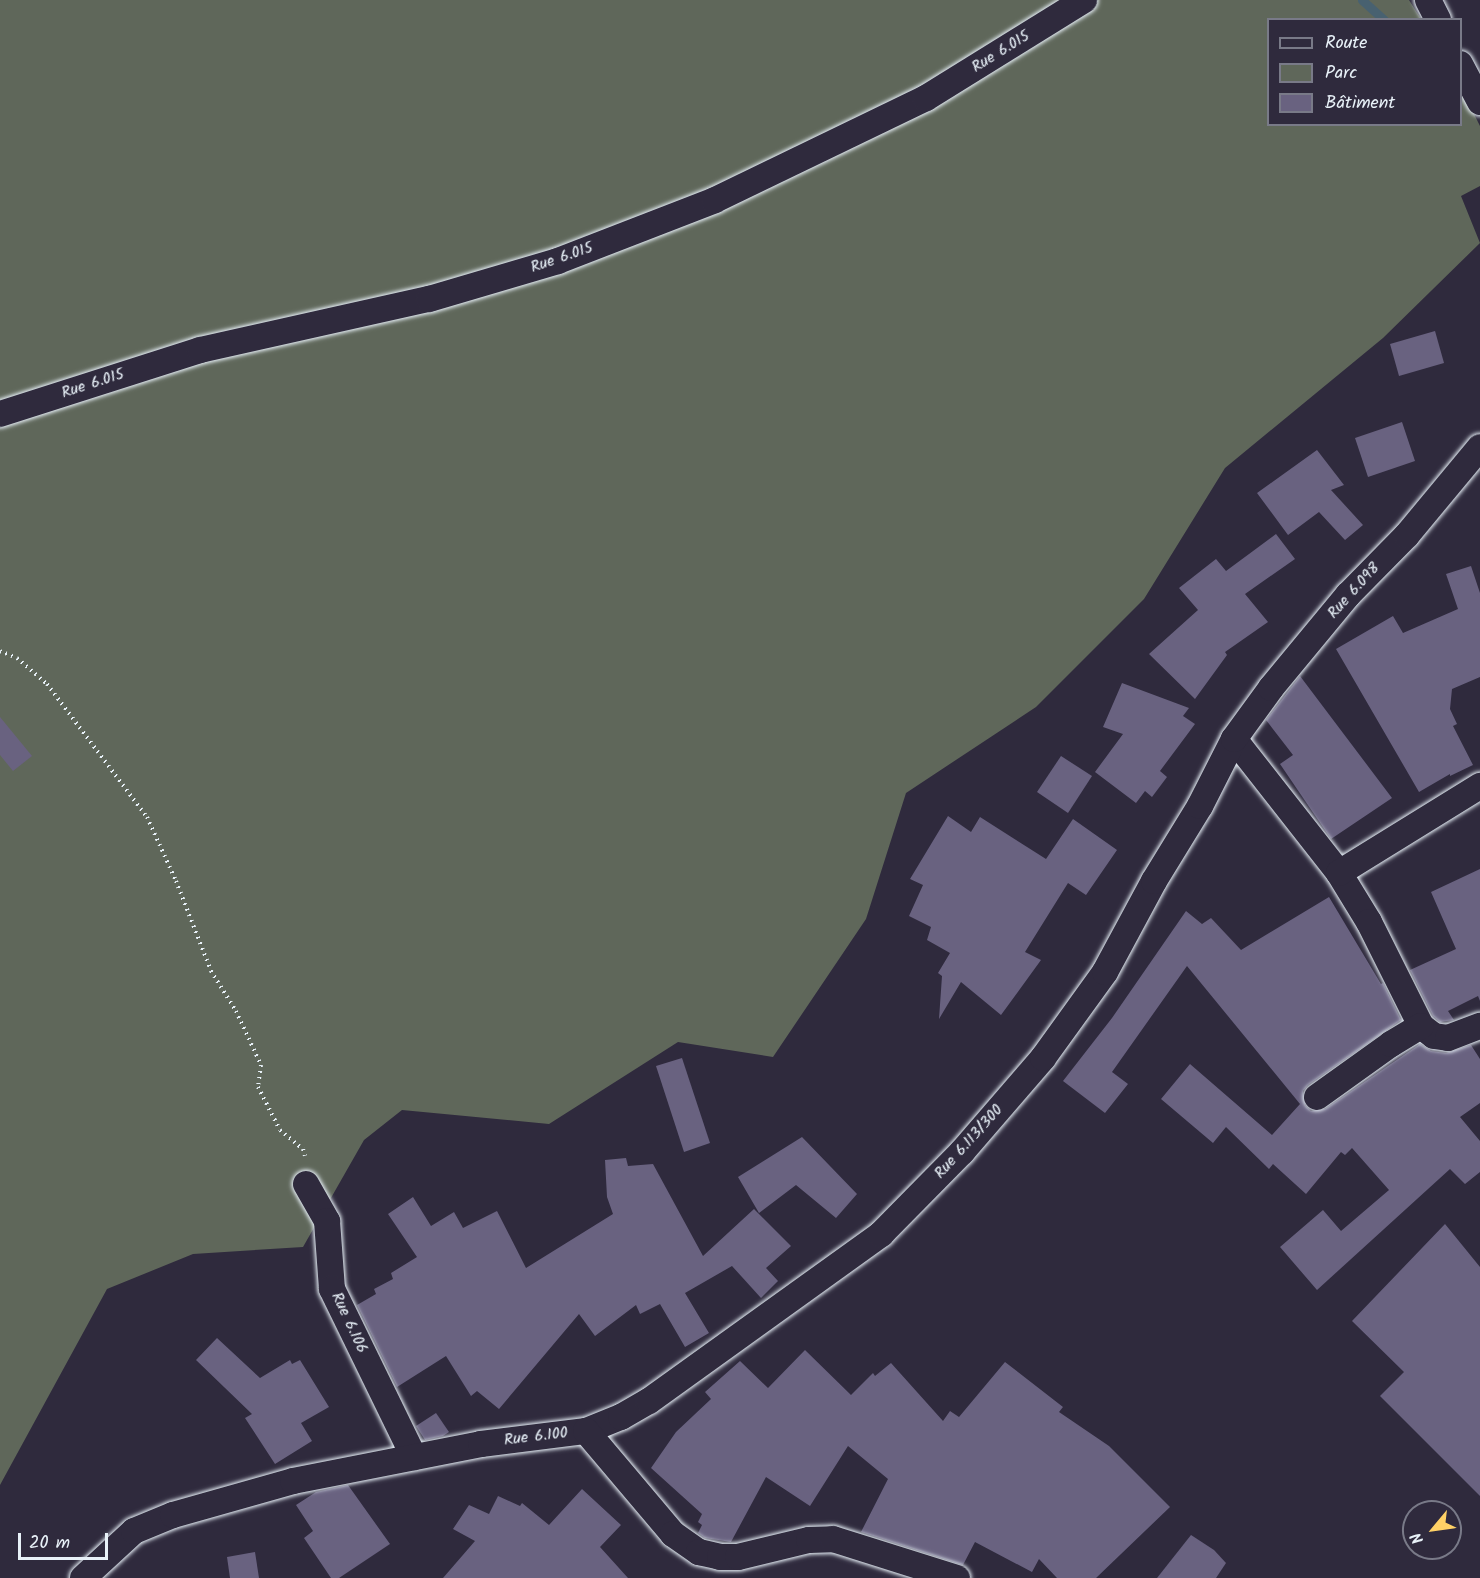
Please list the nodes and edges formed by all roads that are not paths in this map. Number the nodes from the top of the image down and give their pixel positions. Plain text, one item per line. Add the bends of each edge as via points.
1 (1084, 0) edge
2 (1428, 0) edge
3 (1437, 18) edge
4 (1462, 66) edge
5 (1480, 102) edge
6 (0, 414) edge
7 (1480, 447) edge
8 (1234, 739) junction
9 (1480, 786) edge
10 (1339, 873) junction
11 (1421, 1026) junction
12 (1480, 1026) edge
13 (1317, 1097) dead end
14 (306, 1184) road end
15 (586, 1431) junction
16 (414, 1457) junction
17 (83, 1578) edge
18 (957, 1578) edge

1 - 6 street, Rue 6.015 via 926,98 715,200 558,261 429,299 200,350
2 - 3 street
4 - 5 street
7 - 8 street, Rue 6.098 via 1407,535 1348,595
8 - 10 street
8 - 15 street, Rue 6.113/300 via 1105,972 1043,1058 962,1152 881,1234 649,1401
9 - 10 street
10 - 11 street via 1369,922
11 - 12 street via 1434,1036 1448,1038
11 - 13 street
14 - 16 street, Rue 6.106 via 327,1221 333,1289
15 - 16 street, Rue 6.100
15 - 18 street, Rue 6.100 via 673,1534 699,1552 738,1557 809,1540 833,1539
16 - 17 street, Rue 6.100 via 292,1481 173,1515 134,1531

